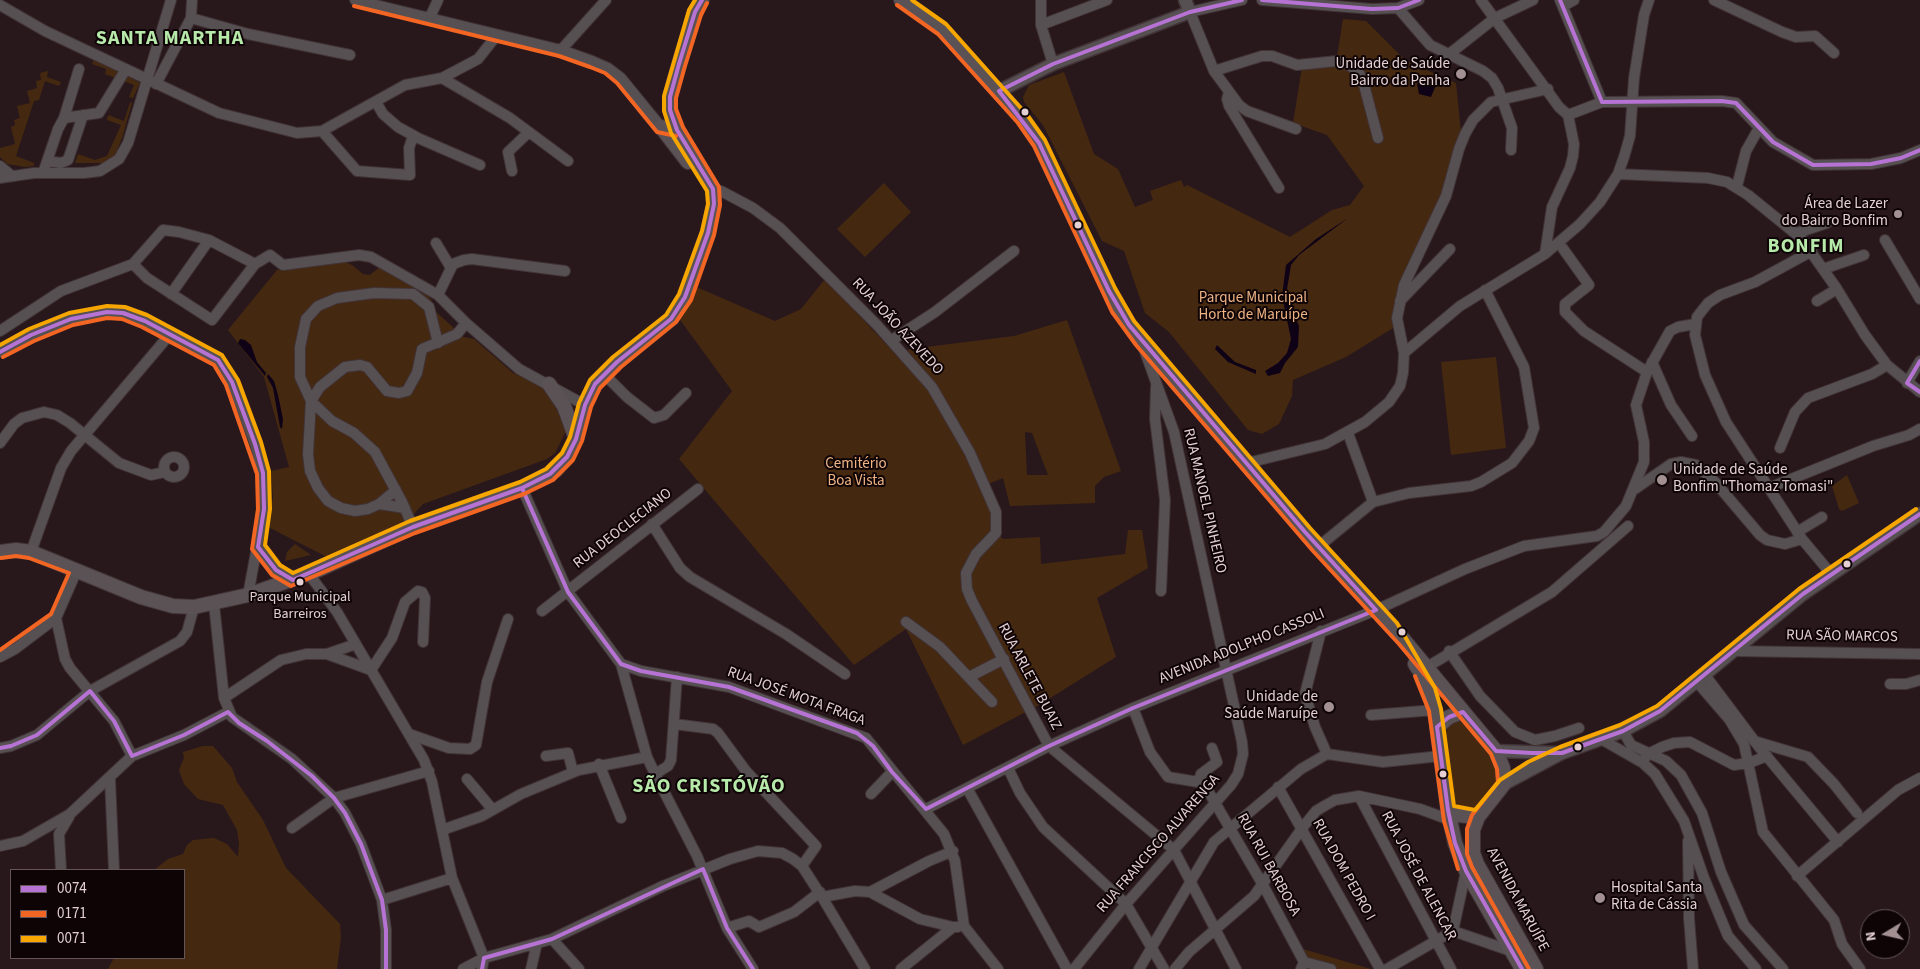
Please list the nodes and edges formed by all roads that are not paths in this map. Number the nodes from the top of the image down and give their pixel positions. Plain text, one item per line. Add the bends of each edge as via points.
1 (171, 0) edge
2 (192, 0) edge
3 (355, 0) edge
4 (438, 0) edge
5 (606, 0) edge
6 (702, 0) edge
7 (901, 0) edge
8 (1041, 0) edge
9 (1107, 0) edge
10 (1242, 0) edge
11 (1262, 0) edge
12 (1419, 0) edge
13 (1481, 0) edge
14 (1533, 0) edge
15 (1574, 0) edge
16 (1649, 0) edge
17 (1714, 0) edge
18 (1561, 3) edge
19 (0, 6) edge
20 (1187, 6) edge
21 (1398, 8) junction
22 (430, 17) junction
23 (190, 18) junction
24 (1495, 18) junction
25 (1041, 25) junction
26 (497, 35) junction
27 (562, 50) junction
28 (1834, 53) dead end
29 (350, 55) dead end
30 (1448, 55) junction
31 (1053, 64) junction
32 (79, 69) dead end
33 (126, 69) junction
34 (1214, 71) junction
35 (146, 78) junction
36 (442, 78) junction
37 (156, 84) junction
38 (1548, 89) junction
39 (999, 91) junction
40 (1229, 92) junction
41 (1502, 99) junction
42 (1601, 99) junction
43 (1633, 101) junction
44 (376, 102) junction
45 (641, 102) junction
46 (670, 110) junction
47 (83, 115) junction
48 (1568, 115) junction
49 (64, 118) junction
50 (660, 127) junction
51 (1759, 128) junction
52 (1296, 129) dead end
53 (677, 130) junction
54 (322, 132) junction
55 (529, 132) junction
56 (413, 136) junction
57 (1378, 138) dead end
58 (1511, 150) dead end
59 (1920, 150) edge
60 (568, 161) dead end
61 (46, 162) junction
62 (480, 165) dead end
63 (0, 166) edge
64 (512, 171) dead end
65 (700, 172) junction
66 (43, 173) junction
67 (1618, 174) junction
68 (12, 176) junction
69 (0, 178) edge
70 (1736, 186) junction
71 (1279, 188) dead end
72 (713, 189) junction
73 (1827, 223) dead end
74 (1796, 233) junction
75 (209, 240) junction
76 (1885, 240) dead end
77 (436, 243) dead end
78 (1560, 243) junction
79 (1450, 249) dead end
80 (1014, 251) dead end
81 (1812, 251) junction
82 (1545, 254) junction
83 (1864, 255) dead end
84 (134, 264) junction
85 (255, 264) junction
86 (450, 268) junction
87 (1823, 269) junction
88 (565, 271) dead end
89 (1838, 289) junction
90 (1485, 290) junction
91 (171, 294) junction
92 (438, 295) junction
93 (1920, 298) edge
94 (1817, 301) dead end
95 (1399, 303) junction
96 (466, 323) junction
97 (1694, 324) junction
98 (0, 331) edge
99 (166, 331) junction
100 (892, 340) junction
101 (1141, 341) junction
102 (438, 343) junction
103 (0, 352) edge
104 (1404, 353) junction
105 (1920, 361) edge
106 (1652, 362) junction
107 (1887, 365) junction
108 (1647, 372) junction
109 (604, 374) junction
110 (1156, 378) junction
111 (1907, 383) junction
112 (549, 384) junction
113 (686, 392) dead end
114 (1920, 392) edge
115 (311, 400) junction
116 (585, 405) junction
117 (1920, 430) edge
118 (1348, 433) junction
119 (83, 436) junction
120 (1692, 436) dead end
121 (576, 439) junction
122 (0, 443) edge
123 (1780, 448) dead end
124 (1247, 464) junction
125 (165, 472) dead end
126 (522, 488) junction
127 (1635, 488) junction
128 (1769, 488) junction
129 (698, 489) dead end
130 (396, 490) junction
131 (1373, 502) junction
132 (379, 504) junction
133 (406, 508) junction
134 (1920, 514) edge
135 (1822, 517) dead end
136 (652, 524) junction
137 (1628, 526) dead end
138 (412, 527) junction
139 (996, 533) joint
140 (1799, 535) junction
141 (258, 547) junction
142 (1318, 547) junction
143 (0, 552) edge
144 (31, 552) junction
145 (77, 570) junction
146 (309, 574) junction
147 (1832, 575) junction
148 (293, 580) junction
149 (1161, 591) dead end
150 (568, 592) junction
151 (248, 595) junction
152 (214, 604) junction
153 (194, 607) junction
154 (1376, 610) junction
155 (542, 611) dead end
156 (56, 618) junction
157 (508, 620) dead end
158 (906, 622) dead end
159 (1392, 627) junction
160 (1321, 631) junction
161 (423, 642) dead end
162 (356, 644) junction
163 (1449, 651) junction
164 (1733, 651) junction
165 (1917, 652) edge
166 (327, 654) junction
167 (0, 657) edge
168 (1004, 659) junction
169 (621, 664) junction
170 (1427, 667) junction
171 (371, 670) junction
172 (1226, 670) junction
173 (845, 674) dead end
174 (677, 677) junction
175 (970, 677) junction
176 (1701, 679) junction
177 (1920, 680) edge
178 (1890, 684) dead end
179 (90, 691) junction
180 (224, 698) junction
181 (992, 702) dead end
182 (1133, 708) junction
183 (1435, 710) junction
184 (228, 712) junction
185 (1463, 712) junction
186 (1371, 715) dead end
187 (674, 724) junction
188 (1437, 726) junction
189 (1579, 728) dead end
190 (1623, 731) junction
191 (409, 734) junction
192 (1601, 740) junction
193 (1754, 740) junction
194 (1049, 746) junction
195 (0, 748) edge
196 (1212, 748) dead end
197 (1496, 751) junction
198 (1562, 753) junction
199 (1327, 754) junction
200 (1648, 754) junction
201 (132, 756) junction
202 (546, 756) dead end
203 (1441, 756) junction
204 (1767, 756) junction
205 (647, 757) junction
206 (1659, 758) junction
207 (1749, 763) junction
208 (599, 764) junction
209 (1647, 766) junction
210 (1008, 768) junction
211 (429, 771) junction
212 (573, 772) junction
213 (892, 772) junction
214 (655, 774) junction
215 (1920, 778) edge
216 (110, 779) junction
217 (467, 779) dead end
218 (1204, 783) junction
219 (1504, 784) junction
220 (1278, 787) junction
221 (968, 788) junction
222 (871, 794) dead end
223 (1359, 796) junction
224 (334, 798) junction
225 (1216, 804) junction
226 (926, 809) junction
227 (493, 810) junction
228 (1702, 813) junction
229 (1857, 813) dead end
230 (70, 814) junction
231 (1449, 815) junction
232 (1478, 817) junction
233 (620, 818) dead end
234 (1684, 821) junction
235 (1303, 827) junction
236 (292, 828) dead end
237 (1230, 828) junction
238 (442, 830) junction
239 (1688, 833) junction
240 (1838, 842) junction
241 (0, 846) edge
242 (1174, 850) junction
243 (953, 851) junction
244 (802, 866) junction
245 (61, 869) edge
246 (114, 869) edge
247 (703, 869) junction
248 (1466, 871) junction
249 (1721, 872) junction
250 (1797, 876) junction
251 (452, 878) junction
252 (1704, 878) junction
253 (1191, 883) junction
254 (1263, 885) junction
255 (870, 892) junction
256 (821, 895) junction
257 (382, 900) junction
258 (1126, 904) junction
259 (1744, 925) junction
260 (959, 927) junction
261 (727, 928) junction
262 (1453, 931) junction
263 (1215, 932) junction
264 (1728, 936) junction
265 (552, 939) junction
266 (1435, 941) junction
267 (537, 943) junction
268 (1152, 949) junction
269 (1511, 951) junction
270 (483, 964) edge
271 (988, 964) edge
272 (1302, 965) edge
273 (386, 969) edge
274 (463, 969) edge
275 (531, 969) edge
276 (579, 969) edge
277 (753, 969) edge
278 (865, 969) edge
279 (901, 969) edge
280 (998, 969) edge
281 (1067, 969) edge
282 (1074, 969) edge
283 (1140, 969) edge
284 (1164, 969) edge
285 (1175, 969) edge
286 (1236, 969) edge
287 (1331, 969) edge
288 (1380, 969) edge
289 (1387, 969) edge
290 (1451, 969) edge
291 (1522, 969) edge
292 (1536, 969) edge
293 (1694, 969) edge
294 (1756, 969) edge
295 (1783, 969) edge
296 (1860, 969) edge

1 - 35 street
2 - 23 street
3 - 22 street
4 - 22 street
5 - 27 street
6 - 46 main road via 682,55 670,97
7 - 39 main road via 942,29
8 - 25 street
9 - 25 street
10 - 20 street
11 - 21 street via 1329,7
12 - 21 street
13 - 24 street
14 - 24 street
15 - 18 street
16 - 43 street
17 - 28 street via 1796,37 1815,36
18 - 42 street
19 - 33 street via 45,32
20 - 31 street
20 - 34 street
21 - 30 street via 1430,45
22 - 26 street
23 - 29 street via 248,34
23 - 37 street
24 - 30 street
24 - 38 street
25 - 31 street
26 - 27 street
26 - 36 street via 478,59
27 - 45 street via 608,68
30 - 41 street via 1492,78
31 - 39 street
32 - 49 street
33 - 35 street
33 - 47 street via 103,108 94,115
34 - 40 street
34 - 57 street via 1262,56 1297,65 1347,64 1358,71 1363,81
35 - 37 street
35 - 66 street via 128,143 119,159 100,171
36 - 44 street via 405,85
36 - 55 street
37 - 54 street via 228,117 297,132
38 - 41 street
38 - 48 street
39 - 101 main road via 1039,143 1114,300
40 - 52 street via 1247,111
40 - 71 street via 1229,106
41 - 58 street via 1512,128
41 - 95 street via 1491,102 1473,120 1465,134 1446,196 1413,263
42 - 43 street
42 - 48 street
43 - 51 street via 1736,103
43 - 67 street via 1630,136
44 - 54 street
44 - 56 street via 382,114
45 - 46 street via 655,110
45 - 50 street
46 - 53 main road
47 - 49 street
47 - 61 street via 68,160 61,164
48 - 82 street via 1573,156 1552,207
49 - 61 street
50 - 53 street
50 - 65 main road
51 - 59 street via 1782,148 1813,165 1872,164
51 - 70 street via 1746,152
53 - 65 main road
54 - 56 street via 357,171 410,175 409,148
55 - 60 street
55 - 64 street via 508,152
56 - 62 street
61 - 66 street
63 - 68 street
65 - 72 main road
66 - 68 street
67 - 70 street via 1708,178
67 - 78 street via 1592,213
68 - 69 street
70 - 74 street
72 - 100 street, RUA JOÃO AZEVEDO via 753,208 780,228
72 - 109 main road via 714,204 708,233 685,297 671,319
73 - 74 street
74 - 81 street
75 - 84 street via 163,230
75 - 85 street
75 - 91 street
76 - 93 street
77 - 86 street
78 - 82 street
78 - 108 street via 1589,285 1565,304 1565,312 1584,331
79 - 95 street
80 - 100 street
81 - 87 street
81 - 97 street via 1756,282 1720,296 1701,309
82 - 90 street
83 - 87 street
84 - 91 street via 147,278
84 - 98 street via 61,291
85 - 91 street via 212,320
85 - 92 street via 270,256 283,265 359,255 371,257
86 - 88 street via 453,264 472,259
86 - 92 street
87 - 89 street
89 - 94 street
89 - 107 street via 1864,335
90 - 104 street via 1438,322
90 - 131 street via 1524,367 1534,428 1529,441 1512,463 1482,482 1409,492
92 - 96 street
95 - 104 street via 1398,326
96 - 102 street via 457,334
96 - 112 street via 519,369
97 - 106 street, AVENIDA ADOLPHO CASSOLI via 1670,331
97 - 128 street via 1697,348 1715,401
99 - 103 street via 123,314 91,314 31,335
99 - 119 street
99 - 141 street via 218,360 232,382 255,444 264,489
100 - 139 street, RUA JOÃO AZEVEDO via 945,405 996,512
101 - 110 street, RUA MANOEL PINHEIRO
101 - 124 main road
102 - 115 street via 422,349 417,373 407,392 388,391 367,367 360,365 345,367 320,387
102 - 115 street via 429,307 414,294 356,294 318,306 306,319 300,346 300,377
104 - 118 street via 1403,373 1396,394 1377,413
105 - 111 street
106 - 108 street, AVENIDA ADOLPHO CASSOLI
106 - 120 street via 1671,406
107 - 111 street
107 - 123 street via 1872,374 1808,398 1796,412
108 - 127 street, AVENIDA ADOLPHO CASSOLI via 1636,405 1644,462
109 - 113 street via 654,418 664,415
109 - 116 main road
110 - 149 street via 1155,419 1165,500
110 - 172 street, RUA MANOEL PINHEIRO via 1174,432
111 - 114 street
112 - 116 street
112 - 121 main road via 564,406
115 - 130 street via 332,421 358,436 375,452
115 - 132 street via 308,454 310,471 318,488 328,501 341,508 361,510
116 - 121 main road
117 - 128 street
118 - 124 street via 1314,448
118 - 131 street
119 - 122 street via 57,415 44,412 22,418
119 - 125 street via 119,464 151,475
119 - 144 street via 61,468
121 - 126 main road via 556,470
124 - 142 main road
126 - 138 main road
126 - 150 street
127 - 140 street via 1671,464 1696,465 1767,540 1785,544
127 - 154 street, AVENIDA ADOLPHO CASSOLI via 1620,516 1597,536 1524,546
128 - 140 street
129 - 136 street, RUA DEOCLECIANO
130 - 132 street
130 - 133 street
131 - 142 street
132 - 133 street
133 - 138 street
134 - 147 street
135 - 140 street
136 - 150 street, RUA DEOCLECIANO
136 - 173 street via 690,577 786,634
137 - 163 street via 1552,592 1502,624
138 - 146 main road
139 - 168 street, RUA ARLETE BUAIZ via 969,564 965,581 972,601
140 - 147 street
141 - 148 street via 276,570
141 - 151 street
142 - 154 main road
143 - 144 main road
144 - 145 main road
145 - 153 main road via 141,597 173,606
145 - 156 street
146 - 148 main road
146 - 162 street
147 - 164 street via 1803,594
148 - 151 main road
150 - 155 street, RUA DEOCLECIANO
150 - 169 street
151 - 152 main road
152 - 153 main road
152 - 180 street
153 - 179 street via 187,632 180,642
154 - 159 main road
154 - 160 street, AVENIDA ADOLPHO CASSOLI
156 - 167 street
156 - 179 street via 65,659
157 - 191 street via 489,672 476,745 470,749 448,748
158 - 175 street via 940,647
159 - 170 main road
159 - 183 main road via 1426,681
160 - 172 street, AVENIDA ADOLPHO CASSOLI
160 - 199 street via 1305,694
161 - 171 street via 425,598 418,591 405,602 392,638
162 - 166 street
162 - 171 street
163 - 170 street
163 - 189 street via 1480,696 1515,732 1535,740
164 - 165 street, RUA SÃO MARCOS
164 - 176 street
166 - 171 street
166 - 180 street via 306,654 281,660
168 - 175 street
168 - 194 street, RUA ARLETE BUAIZ
169 - 174 street, RUA JOSÉ MOTA FRAGA
169 - 205 street
170 - 185 main road
171 - 191 street
172 - 182 street, AVENIDA ADOLPHO CASSOLI
172 - 225 street, RUA FRANCISCO ALVARENGA via 1243,754 1238,774
174 - 187 street
174 - 213 street, RUA JOSÉ MOTA FRAGA via 729,687 857,733 866,738
175 - 181 street
176 - 190 street via 1660,711
176 - 193 street
176 - 207 street via 1738,733
177 - 178 street
179 - 195 street via 37,735
179 - 201 street via 114,721
180 - 184 street
182 - 194 street, AVENIDA ADOLPHO CASSOLI
182 - 218 street via 1150,752 1168,777
183 - 186 street
183 - 188 main road
184 - 201 street via 184,735
184 - 224 street via 239,724 292,759
185 - 188 main road
185 - 197 main road
187 - 214 street via 670,764
187 - 244 street via 716,731 746,771 816,846
188 - 203 main road
190 - 192 street
190 - 200 street via 1631,745
191 - 211 street
192 - 198 street
192 - 209 street
193 - 204 street
193 - 229 street via 1808,757
194 - 210 street, AVENIDA ADOLPHO CASSOLI
194 - 242 street, RUA ARLETE BUAIZ
196 - 218 street via 1218,760 1201,774
197 - 198 street
197 - 219 main road via 1503,768
198 - 219 street
199 - 203 street via 1376,762
199 - 220 street via 1301,768
200 - 206 street
200 - 207 street via 1674,743 1690,742 1728,764
200 - 209 street
201 - 216 street
202 - 212 street via 567,753
203 - 231 main road, AVENIDA MARUÍPE
204 - 207 street
204 - 240 street
205 - 208 street
205 - 214 street
206 - 209 street
206 - 228 street via 1681,775
207 - 250 street via 1764,832
208 - 212 street
208 - 233 street
209 - 234 street
210 - 221 street, AVENIDA ADOLPHO CASSOLI
210 - 258 street via 1043,827
211 - 224 street
211 - 238 street
212 - 227 street
213 - 222 street
213 - 226 street, RUA JOSÉ MOTA FRAGA
214 - 247 street
215 - 240 street via 1898,790
216 - 230 street
216 - 246 street
217 - 227 street
218 - 225 street, RUA RUI BARBOSA
219 - 232 main road
220 - 235 street, RUA DOM PEDRO I
220 - 237 street
221 - 226 street, AVENIDA ADOLPHO CASSOLI
221 - 281 street
223 - 231 street
223 - 235 street via 1335,800 1316,811
223 - 266 street, RUA JOSÉ DE ALENCAR
224 - 236 street
224 - 257 street via 361,844
225 - 237 street, RUA RUI BARBOSA
225 - 242 street, RUA FRANCISCO ALVARENGA
226 - 243 street, RUA JOSÉ MOTA FRAGA
227 - 238 street
228 - 234 street
228 - 249 street
230 - 241 street via 23,841
230 - 245 street via 59,834
231 - 232 main road
231 - 248 main road, AVENIDA MARUÍPE
232 - 292 main road, AVENIDA MARUÍPE via 1472,842 1477,864
234 - 239 street
235 - 254 street
235 - 288 street, RUA DOM PEDRO I
237 - 253 street via 1206,852
237 - 254 street, RUA RUI BARBOSA
238 - 251 street
239 - 252 street
239 - 293 street via 1689,918
240 - 250 street
242 - 253 street
242 - 258 street, RUA FRANCISCO ALVARENGA
243 - 255 street via 929,860
243 - 260 street, RUA JOSÉ MOTA FRAGA
244 - 247 street via 782,854 758,851
244 - 256 street
247 - 261 street
247 - 265 street
248 - 262 street
248 - 269 main road, AVENIDA MARUÍPE
249 - 252 street
249 - 259 street
250 - 296 street via 1834,920 1842,944
251 - 257 street
251 - 270 street
252 - 264 street
253 - 263 street
253 - 268 street
254 - 263 street
254 - 272 street, RUA RUI BARBOSA
255 - 256 street
255 - 260 street via 920,919
256 - 261 street via 794,912 759,927 749,921
256 - 278 street
257 - 273 street
258 - 268 street
258 - 282 street, RUA FRANCISCO ALVARENGA
259 - 264 street
259 - 295 street
260 - 271 street, RUA JOSÉ MOTA FRAGA
260 - 279 street
261 - 277 street
262 - 266 street
262 - 269 street
263 - 285 street via 1189,952
263 - 286 street
264 - 294 street
265 - 267 street
265 - 276 street
266 - 289 street
266 - 290 street, RUA JOSÉ DE ALENCAR
267 - 270 street
267 - 275 street
268 - 283 street
268 - 284 street
269 - 291 main road, AVENIDA MARUÍPE
270 - 274 street
271 - 280 street, RUA JOSÉ MOTA FRAGA
272 - 287 street

